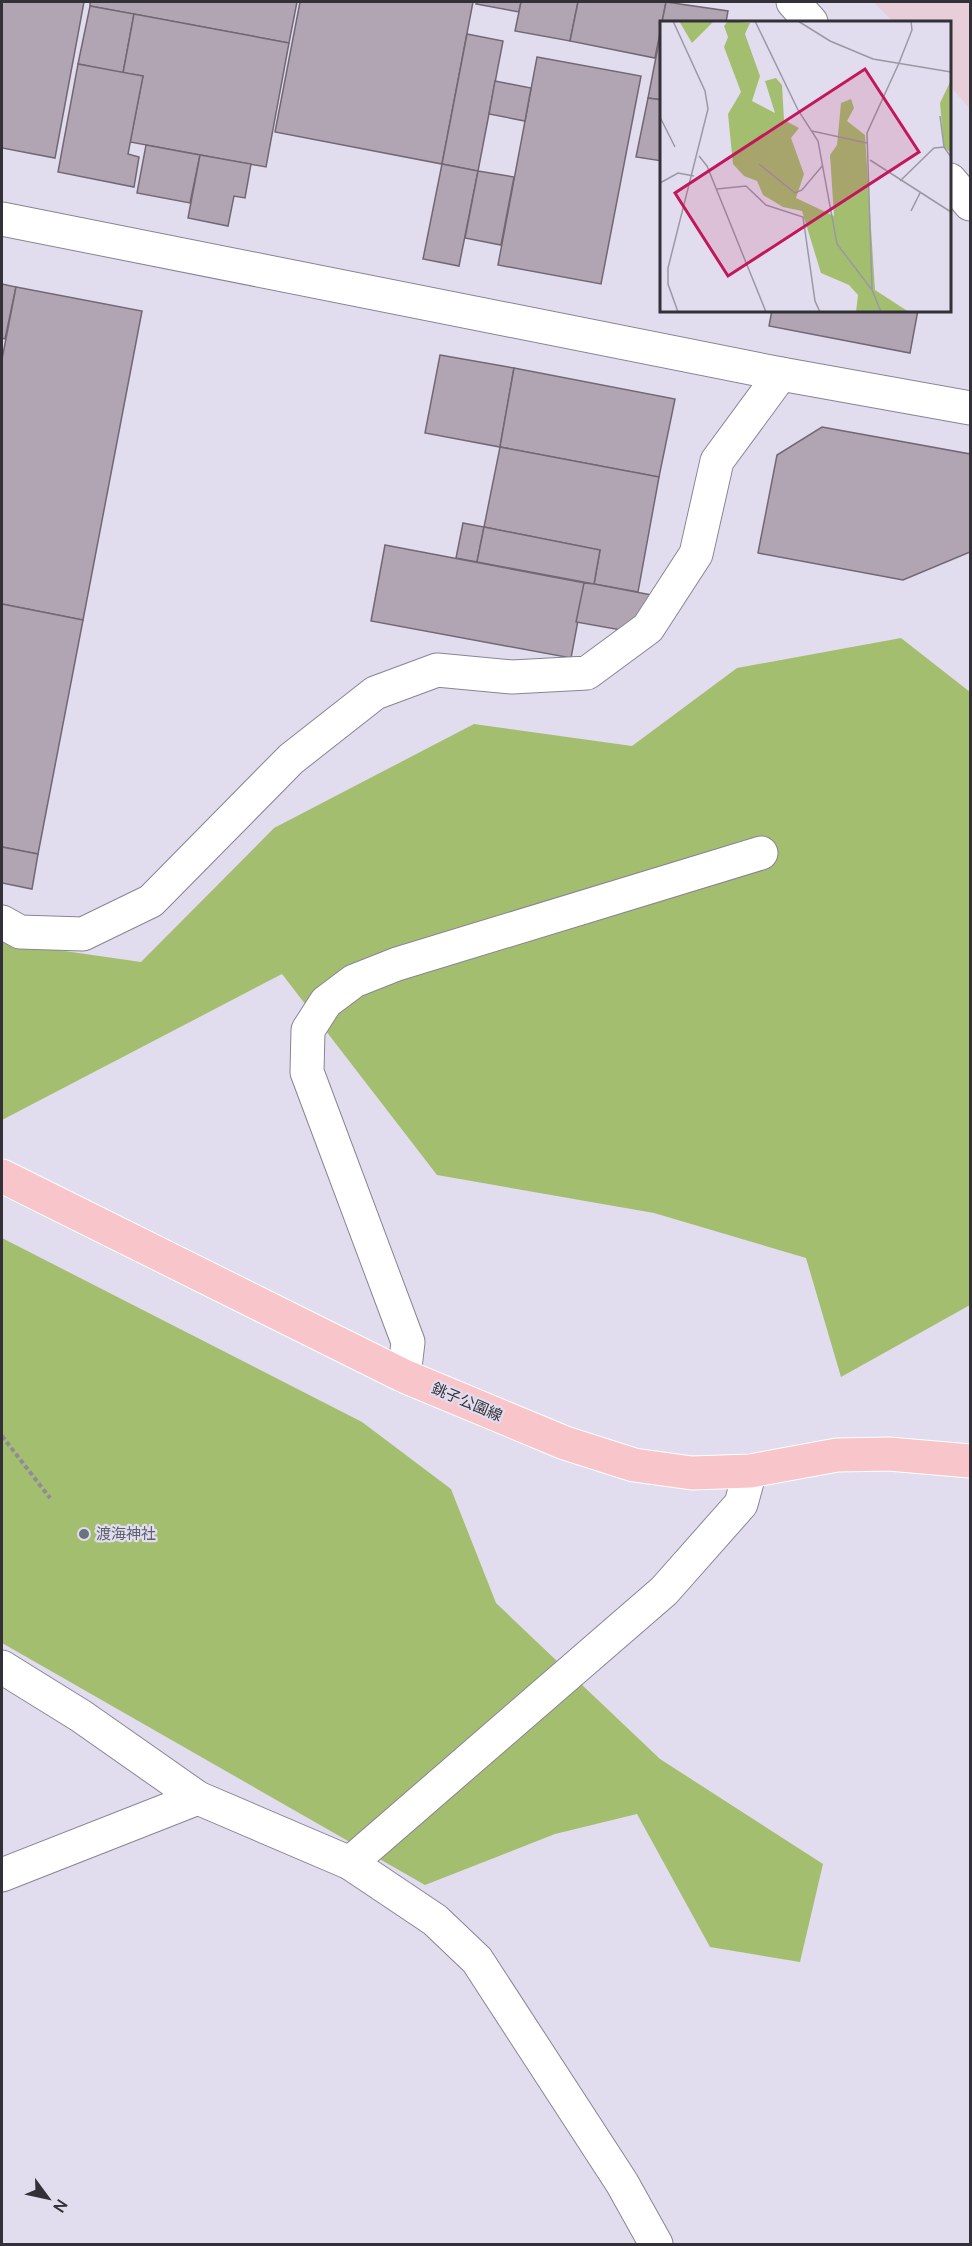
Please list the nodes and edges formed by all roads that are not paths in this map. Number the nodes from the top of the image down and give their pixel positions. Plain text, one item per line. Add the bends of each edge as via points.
1 (793, 2) edge
2 (810, 21) edge
3 (951, 181) edge
4 (970, 204) edge
5 (2, 219) edge
6 (781, 374) junction
7 (970, 408) edge
8 (761, 853) dead end
9 (2, 922) edge
10 (2, 1176) edge
11 (404, 1376) junction
12 (970, 1461) edge
13 (750, 1471) junction
14 (2, 1667) edge
15 (198, 1798) junction
16 (350, 1863) junction
17 (2, 1875) edge
18 (656, 2244) edge

1 - 2 street
3 - 4 street
5 - 6 street
6 - 7 street
6 - 9 street via 717,461 696,554 648,628 587,673 512,677 437,670 375,693 291,759 151,902 83,934 20,932
8 - 11 street via 397,964 354,981 326,1002 308,1030 307,1072 408,1341
10 - 11 main road, 銚子公園線
11 - 13 main road, 銚子公園線 via 566,1443 634,1465 692,1473
12 - 13 main road, 銚子公園線 via 890,1454 837,1455
13 - 16 street via 741,1504 664,1591
14 - 15 street via 81,1716
15 - 16 street
15 - 17 street
16 - 18 street via 435,1920 477,1960 622,2183

